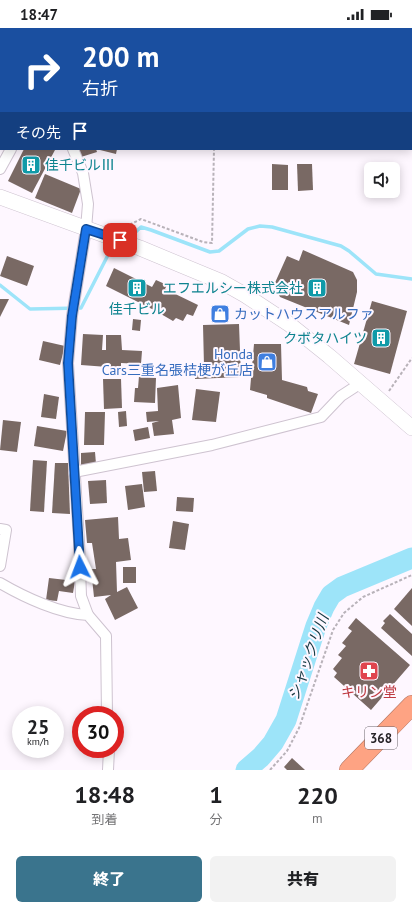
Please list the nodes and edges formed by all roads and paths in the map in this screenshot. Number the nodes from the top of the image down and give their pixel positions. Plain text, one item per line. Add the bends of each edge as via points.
1 (10, 150) edge
2 (73, 150) edge
3 (214, 150) edge
4 (0, 169) edge
5 (0, 197) edge
6 (86, 229) junction
7 (117, 239) junction
8 (412, 358) edge
9 (361, 383) junction
10 (382, 402) junction
11 (412, 428) edge
12 (74, 472) junction
13 (0, 529) edge
14 (0, 566) edge
15 (412, 575) edge
16 (0, 583) edge
17 (88, 615) junction
18 (412, 705) edge
19 (107, 706) edge
20 (412, 724) edge
21 (109, 758) edge
22 (108, 770) edge
23 (270, 770) edge
24 (349, 770) edge
25 (367, 770) edge

1 - 4 street
2 - 6 street via 83,173 88,204
3 - 7 path via 212,243 141,219 131,224
5 - 6 street
6 - 7 street
6 - 12 street via 72,316 68,363
7 - 9 street via 222,282 264,306
8 - 10 path
9 - 10 street
9 - 12 street via 341,396 321,417 212,445
10 - 11 street
12 - 17 street via 81,596
13 - 14 street via 6,530
15 - 23 path via 363,597 344,613 333,630 299,728 287,751
16 - 17 street via 52,607
17 - 19 street via 106,636
18 - 24 highway, 368
20 - 25 highway, 368
21 - 22 street

